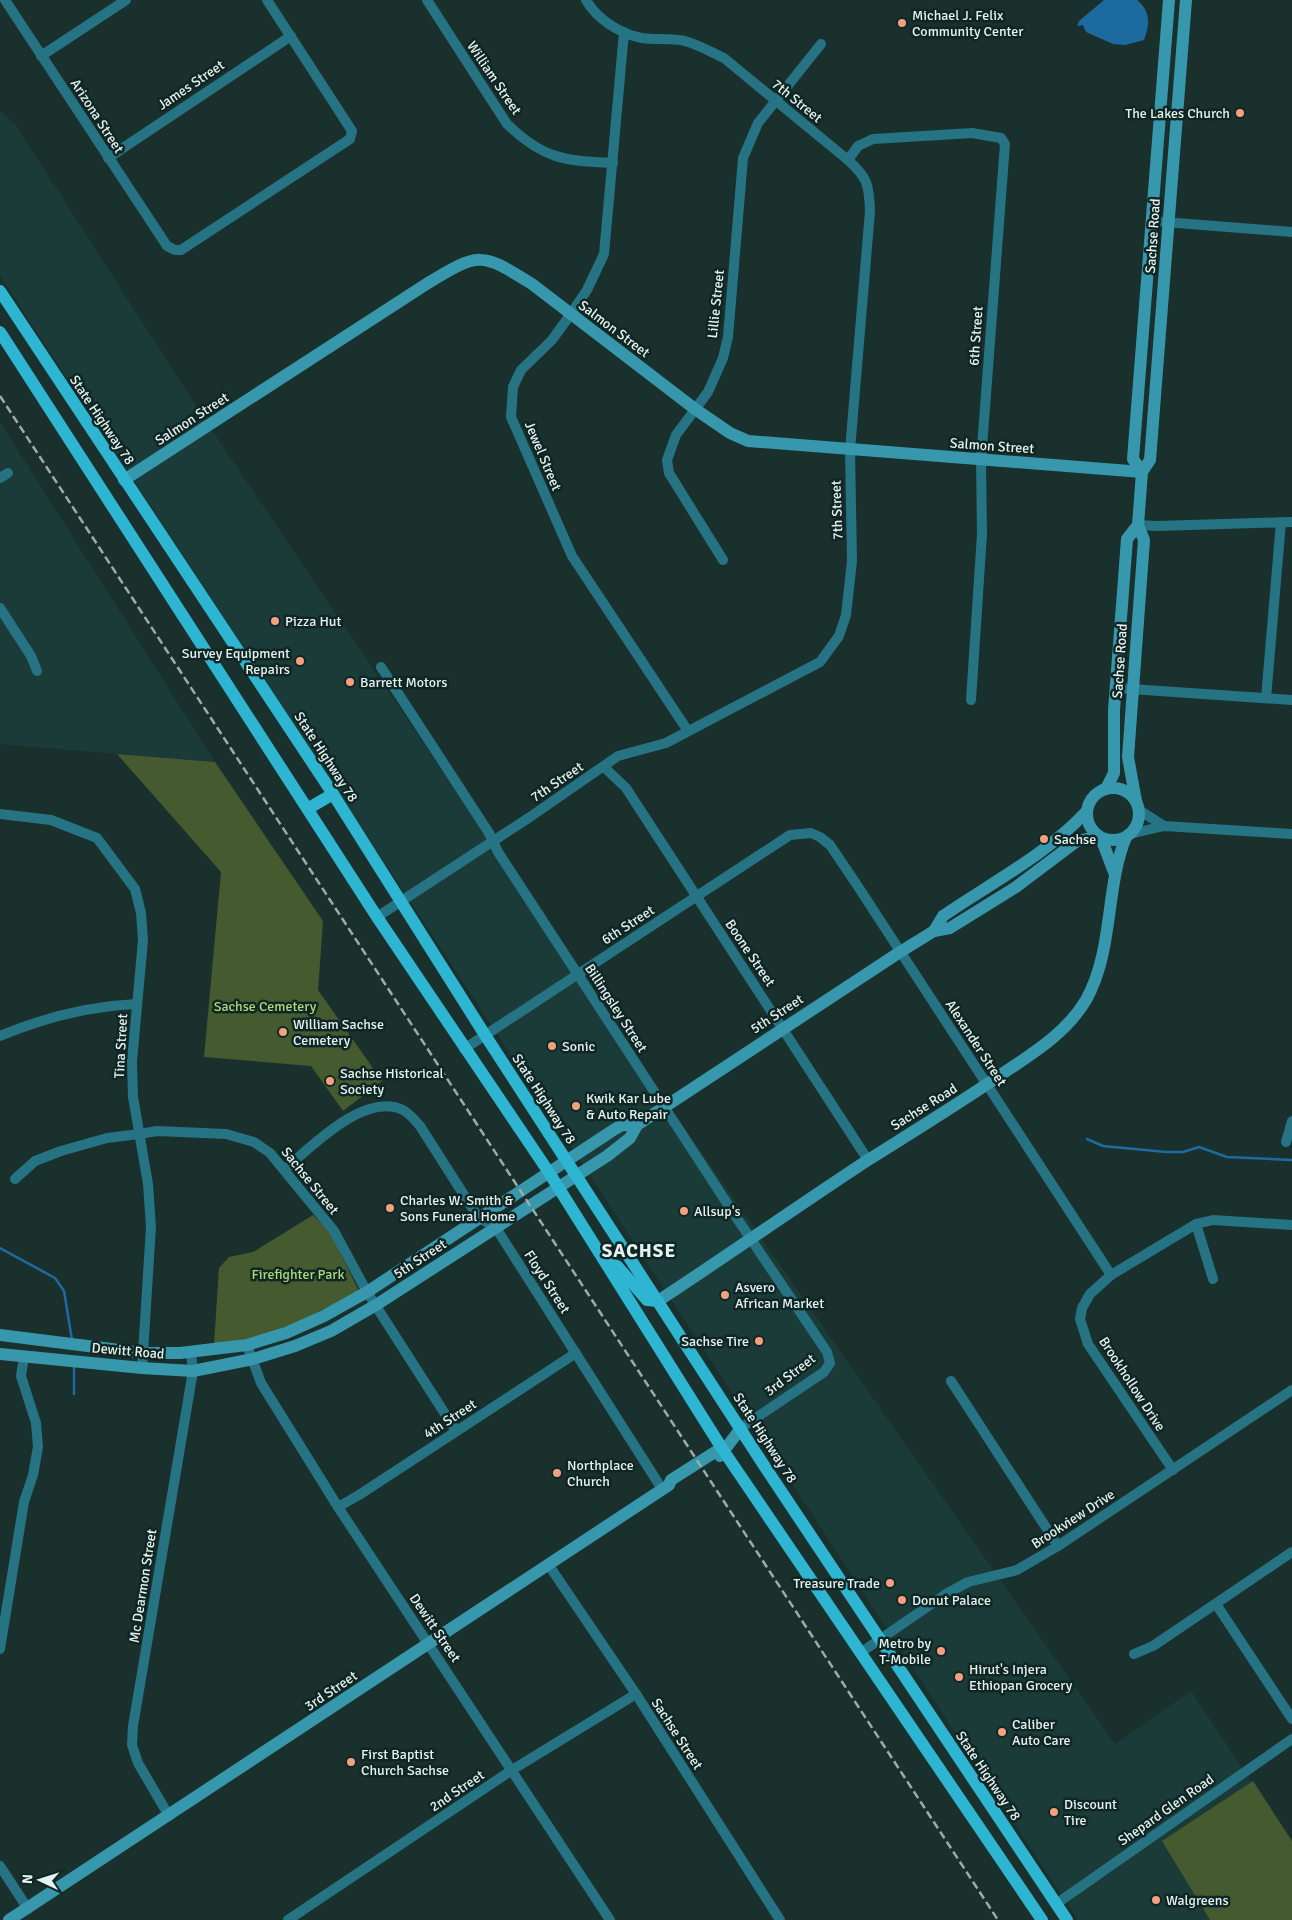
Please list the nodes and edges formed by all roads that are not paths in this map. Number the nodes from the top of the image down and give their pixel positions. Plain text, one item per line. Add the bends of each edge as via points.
1 (4, 0) edge
2 (126, 0) edge
3 (267, 0) edge
4 (426, 0) edge
5 (586, 0) edge
6 (1169, 0) edge
7 (1186, 0) edge
8 (624, 32) junction
9 (290, 36) junction
10 (821, 44) dead end
11 (41, 56) junction
12 (775, 101) junction
13 (108, 158) junction
14 (848, 160) junction
15 (613, 164) junction
16 (1152, 221) junction
17 (1169, 223) junction
18 (1292, 232) edge
19 (0, 291) edge
20 (570, 315) junction
21 (0, 332) edge
22 (695, 409) junction
23 (850, 450) junction
24 (981, 460) junction
25 (1142, 472) junction
26 (124, 480) junction
27 (1281, 522) junction
28 (1292, 522) edge
29 (1138, 525) junction
30 (724, 560) dead end
31 (0, 608) edge
32 (381, 667) dead end
33 (38, 671) dead end
34 (1116, 688) junction
35 (1133, 689) junction
36 (1266, 698) junction
37 (971, 700) dead end
38 (1292, 700) edge
39 (688, 731) junction
40 (604, 767) junction
41 (1106, 789) junction
42 (333, 794) junction
43 (1137, 805) junction
44 (309, 808) junction
45 (1086, 812) junction
46 (0, 814) edge
47 (1164, 826) junction
48 (811, 833) joint
49 (1292, 834) edge
50 (1128, 835) junction
51 (1099, 837) junction
52 (493, 840) junction
53 (1114, 872) junction
54 (696, 897) junction
55 (400, 901) junction
56 (377, 916) junction
57 (934, 930) junction
58 (900, 952) junction
59 (577, 974) junction
60 (137, 1004) junction
61 (782, 1028) junction
62 (484, 1035) junction
63 (0, 1036) edge
64 (464, 1049) junction
65 (986, 1085) junction
66 (664, 1107) junction
67 (1292, 1120) edge
68 (637, 1124) junction
69 (139, 1134) junction
70 (1286, 1142) dead end
71 (566, 1160) junction
72 (868, 1160) junction
73 (285, 1170) junction
74 (548, 1171) junction
75 (577, 1176) junction
76 (15, 1179) dead end
77 (558, 1188) junction
78 (478, 1217) junction
79 (1196, 1224) junction
80 (1292, 1225) edge
81 (496, 1228) junction
82 (456, 1233) junction
83 (751, 1239) junction
84 (465, 1248) junction
85 (606, 1263) junction
86 (1111, 1275) junction
87 (1212, 1278) dead end
88 (367, 1292) junction
89 (658, 1300) junction
90 (376, 1306) junction
91 (0, 1335) edge
92 (26, 1338) junction
93 (247, 1345) junction
94 (143, 1352) junction
95 (191, 1353) junction
96 (576, 1353) junction
97 (0, 1354) edge
98 (24, 1356) junction
99 (253, 1359) junction
100 (830, 1363) joint
101 (142, 1368) junction
102 (193, 1371) junction
103 (951, 1381) dead end
104 (1292, 1390) edge
105 (741, 1428) junction
106 (456, 1431) junction
107 (723, 1450) junction
108 (1173, 1470) junction
109 (666, 1487) junction
110 (338, 1507) junction
111 (1058, 1546) junction
112 (1292, 1552) edge
113 (548, 1564) junction
114 (1216, 1604) junction
115 (879, 1640) junction
116 (429, 1643) junction
117 (0, 1649) edge
118 (860, 1653) junction
119 (1134, 1654) dead end
120 (636, 1694) junction
121 (1292, 1719) edge
122 (1292, 1739) edge
123 (512, 1770) junction
124 (169, 1816) junction
125 (0, 1866) edge
126 (1056, 1904) junction
127 (28, 1909) junction
128 (292, 1917) edge
129 (9, 1920) edge
130 (610, 1920) edge
131 (780, 1920) edge
132 (1042, 1920) edge
133 (1067, 1920) edge

1 - 11 street, Arizona Street
2 - 11 street
3 - 9 street
4 - 15 street, William Street via 507,124 518,135 552,156
5 - 8 street, 7th Street via 592,11
6 - 16 main road, Sachse Road
7 - 17 main road, Sachse Road
8 - 12 street, 7th Street via 641,38 683,41 701,46 724,58
8 - 15 street, Jewel Street
9 - 13 street, James Street
9 - 13 street, Arizona Street via 352,131 350,139 182,250 167,246
10 - 12 street, Lillie Street
11 - 13 street, Arizona Street
12 - 14 street, 7th Street
12 - 22 street, Lillie Street via 758,123 742,158 728,337 708,392
14 - 23 street, 7th Street via 869,184 870,211
14 - 24 street, 6th Street via 858,146 873,138 972,133 1001,138 1005,144
15 - 20 street, Jewel Street via 604,254 587,290
16 - 17 street
16 - 25 main road, Sachse Road via 1133,459
17 - 18 street
17 - 25 main road, Sachse Road via 1150,460
19 - 26 main road, State Highway 78
20 - 22 main road, Salmon Street
20 - 26 main road, Salmon Street via 504,266 482,260 463,262
20 - 39 street, Jewel Street via 552,340 521,370 513,387 511,417 572,556
21 - 44 main road
22 - 23 main road, Salmon Street via 748,441
22 - 30 street, Lillie Street via 668,452 669,473
23 - 24 main road, Salmon Street
23 - 39 street, 7th Street via 852,561 846,615 839,636 820,662
24 - 25 main road, Salmon Street
24 - 37 street, 6th Street via 982,534
25 - 29 main road, Sachse Road
26 - 42 main road, State Highway 78
27 - 28 street
27 - 29 street
27 - 36 street
29 - 34 main road, Sachse Road via 1127,540
29 - 35 main road, Sachse Road via 1144,540
31 - 33 street
32 - 52 street, Billingsley Street
34 - 35 street
34 - 41 main road, Sachse Road via 1114,773
35 - 36 street
35 - 43 main road, Sachse Road via 1128,757
36 - 38 street
39 - 40 street, 7th Street via 666,744 618,756
40 - 52 street, 7th Street
40 - 54 street, Boone Street via 626,788
41 - 43 main road via 1122,790
41 - 45 main road via 1092,799
42 - 44 main road
42 - 55 main road, State Highway 78
43 - 47 street
43 - 50 main road via 1139,819
44 - 56 main road
45 - 51 main road via 1091,830
45 - 57 main road, 5th Street via 1049,845 943,916
46 - 60 street, Tina Street via 51,820 97,838 122,870 135,889 141,913 143,940
47 - 49 street
47 - 50 street
48 - 54 street, 6th Street via 790,835
48 - 58 street, Alexander Street via 830,845
50 - 51 main road
50 - 53 main road, Sachse Road
51 - 53 main road, Sachse Road
51 - 57 main road, 5th Street via 1077,841 1016,887 950,928
52 - 55 street, 7th Street
52 - 59 street, Billingsley Street
53 - 65 main road, Sachse Road via 1097,979 1085,1002 1064,1029
54 - 59 street, 6th Street
54 - 61 street, Boone Street
55 - 56 street, 7th Street
55 - 62 main road, State Highway 78
56 - 64 main road
57 - 58 main road, 5th Street
58 - 61 main road, 5th Street
58 - 65 street, Alexander Street
59 - 62 street, 6th Street
59 - 66 street, Billingsley Street
60 - 63 street via 73,1013
60 - 69 street, Tina Street via 132,1061
61 - 66 main road, 5th Street
61 - 72 street, Boone Street
62 - 64 street, 6th Street
62 - 71 main road, State Highway 78
64 - 74 main road
65 - 72 main road, Sachse Road
65 - 86 street, Alexander Street
66 - 68 main road, 5th Street
66 - 83 street, Billingsley Street
67 - 70 street
68 - 71 main road, 5th Street via 622,1125
68 - 75 main road, 5th Street via 630,1138
69 - 73 street, Sachse Street via 157,1131 226,1134 254,1142 270,1152
69 - 76 street, Sachse Street via 107,1138 60,1151 35,1161
69 - 94 street, Tina Street via 148,1184 151,1227
71 - 74 main road, 5th Street
71 - 75 main road, State Highway 78
72 - 83 main road, Sachse Road
73 - 78 street, Floyd Street via 351,1116 392,1106 409,1113 420,1126
73 - 88 street, Sachse Street via 334,1231
74 - 77 main road
74 - 78 main road, 5th Street
75 - 77 main road, 5th Street
75 - 89 main road, State Highway 78
77 - 81 main road, 5th Street
77 - 85 main road
78 - 81 street, Floyd Street
78 - 82 main road, 5th Street
79 - 80 street, Brookhollow Drive via 1213,1220
79 - 86 street, Brookhollow Drive
79 - 87 street
81 - 84 main road, 5th Street
81 - 96 street, Floyd Street
82 - 84 main road
82 - 88 main road, 5th Street
83 - 89 main road, Sachse Road
83 - 100 street, Billingsley Street via 827,1352
84 - 90 main road, 5th Street
85 - 89 main road via 617,1266 647,1300
85 - 107 main road
86 - 108 street, Brookhollow Drive via 1090,1294 1082,1308 1082,1328 1088,1344
88 - 90 street, Sachse Street
88 - 93 main road, 5th Street via 286,1333
89 - 105 main road, State Highway 78
90 - 99 main road, 5th Street via 313,1339
90 - 106 street, Sachse Street
91 - 92 main road, Dewitt Road
92 - 94 main road, Dewitt Road
92 - 98 main road
93 - 95 main road, Dewitt Road
93 - 99 street, Dewitt Street
94 - 95 main road, Dewitt Road
94 - 101 street, Tina Street
95 - 102 street, Mc Dearmon Street
96 - 106 street, 4th Street
96 - 109 street, Floyd Street
97 - 98 main road, Dewitt Road
98 - 101 main road, Dewitt Road
98 - 117 street via 21,1376 36,1423 38,1447 24,1502
99 - 102 main road, Dewitt Road
99 - 110 street, Dewitt Street via 261,1383
100 - 105 street, 3rd Street via 824,1372
101 - 102 main road, Dewitt Road
102 - 124 street, Mc Dearmon Street via 133,1726 132,1745 138,1763
103 - 111 street
104 - 108 street, Brookview Drive
105 - 107 main road, 3rd Street
105 - 115 main road, State Highway 78
106 - 110 street, 4th Street
107 - 109 main road, 3rd Street via 719,1457 675,1485
107 - 118 main road
108 - 111 street, Brookview Drive
109 - 113 main road, 3rd Street
110 - 116 street, Dewitt Street
111 - 115 street, Brookview Drive via 1017,1570 968,1582
112 - 114 street
113 - 116 main road, 3rd Street
113 - 120 street, Sachse Street
114 - 119 street via 1153,1646
114 - 121 street
115 - 118 street, Brookview Drive
115 - 126 main road, State Highway 78
116 - 123 street, Dewitt Street
116 - 124 main road, 3rd Street
118 - 132 main road
120 - 123 street, 2nd Street
120 - 131 street, Sachse Street
122 - 126 street, Shepard Glen Road
123 - 128 street, 2nd Street
123 - 130 street, Dewitt Street
124 - 127 main road, 3rd Street
125 - 127 street
126 - 133 main road, State Highway 78
127 - 129 main road, 3rd Street

